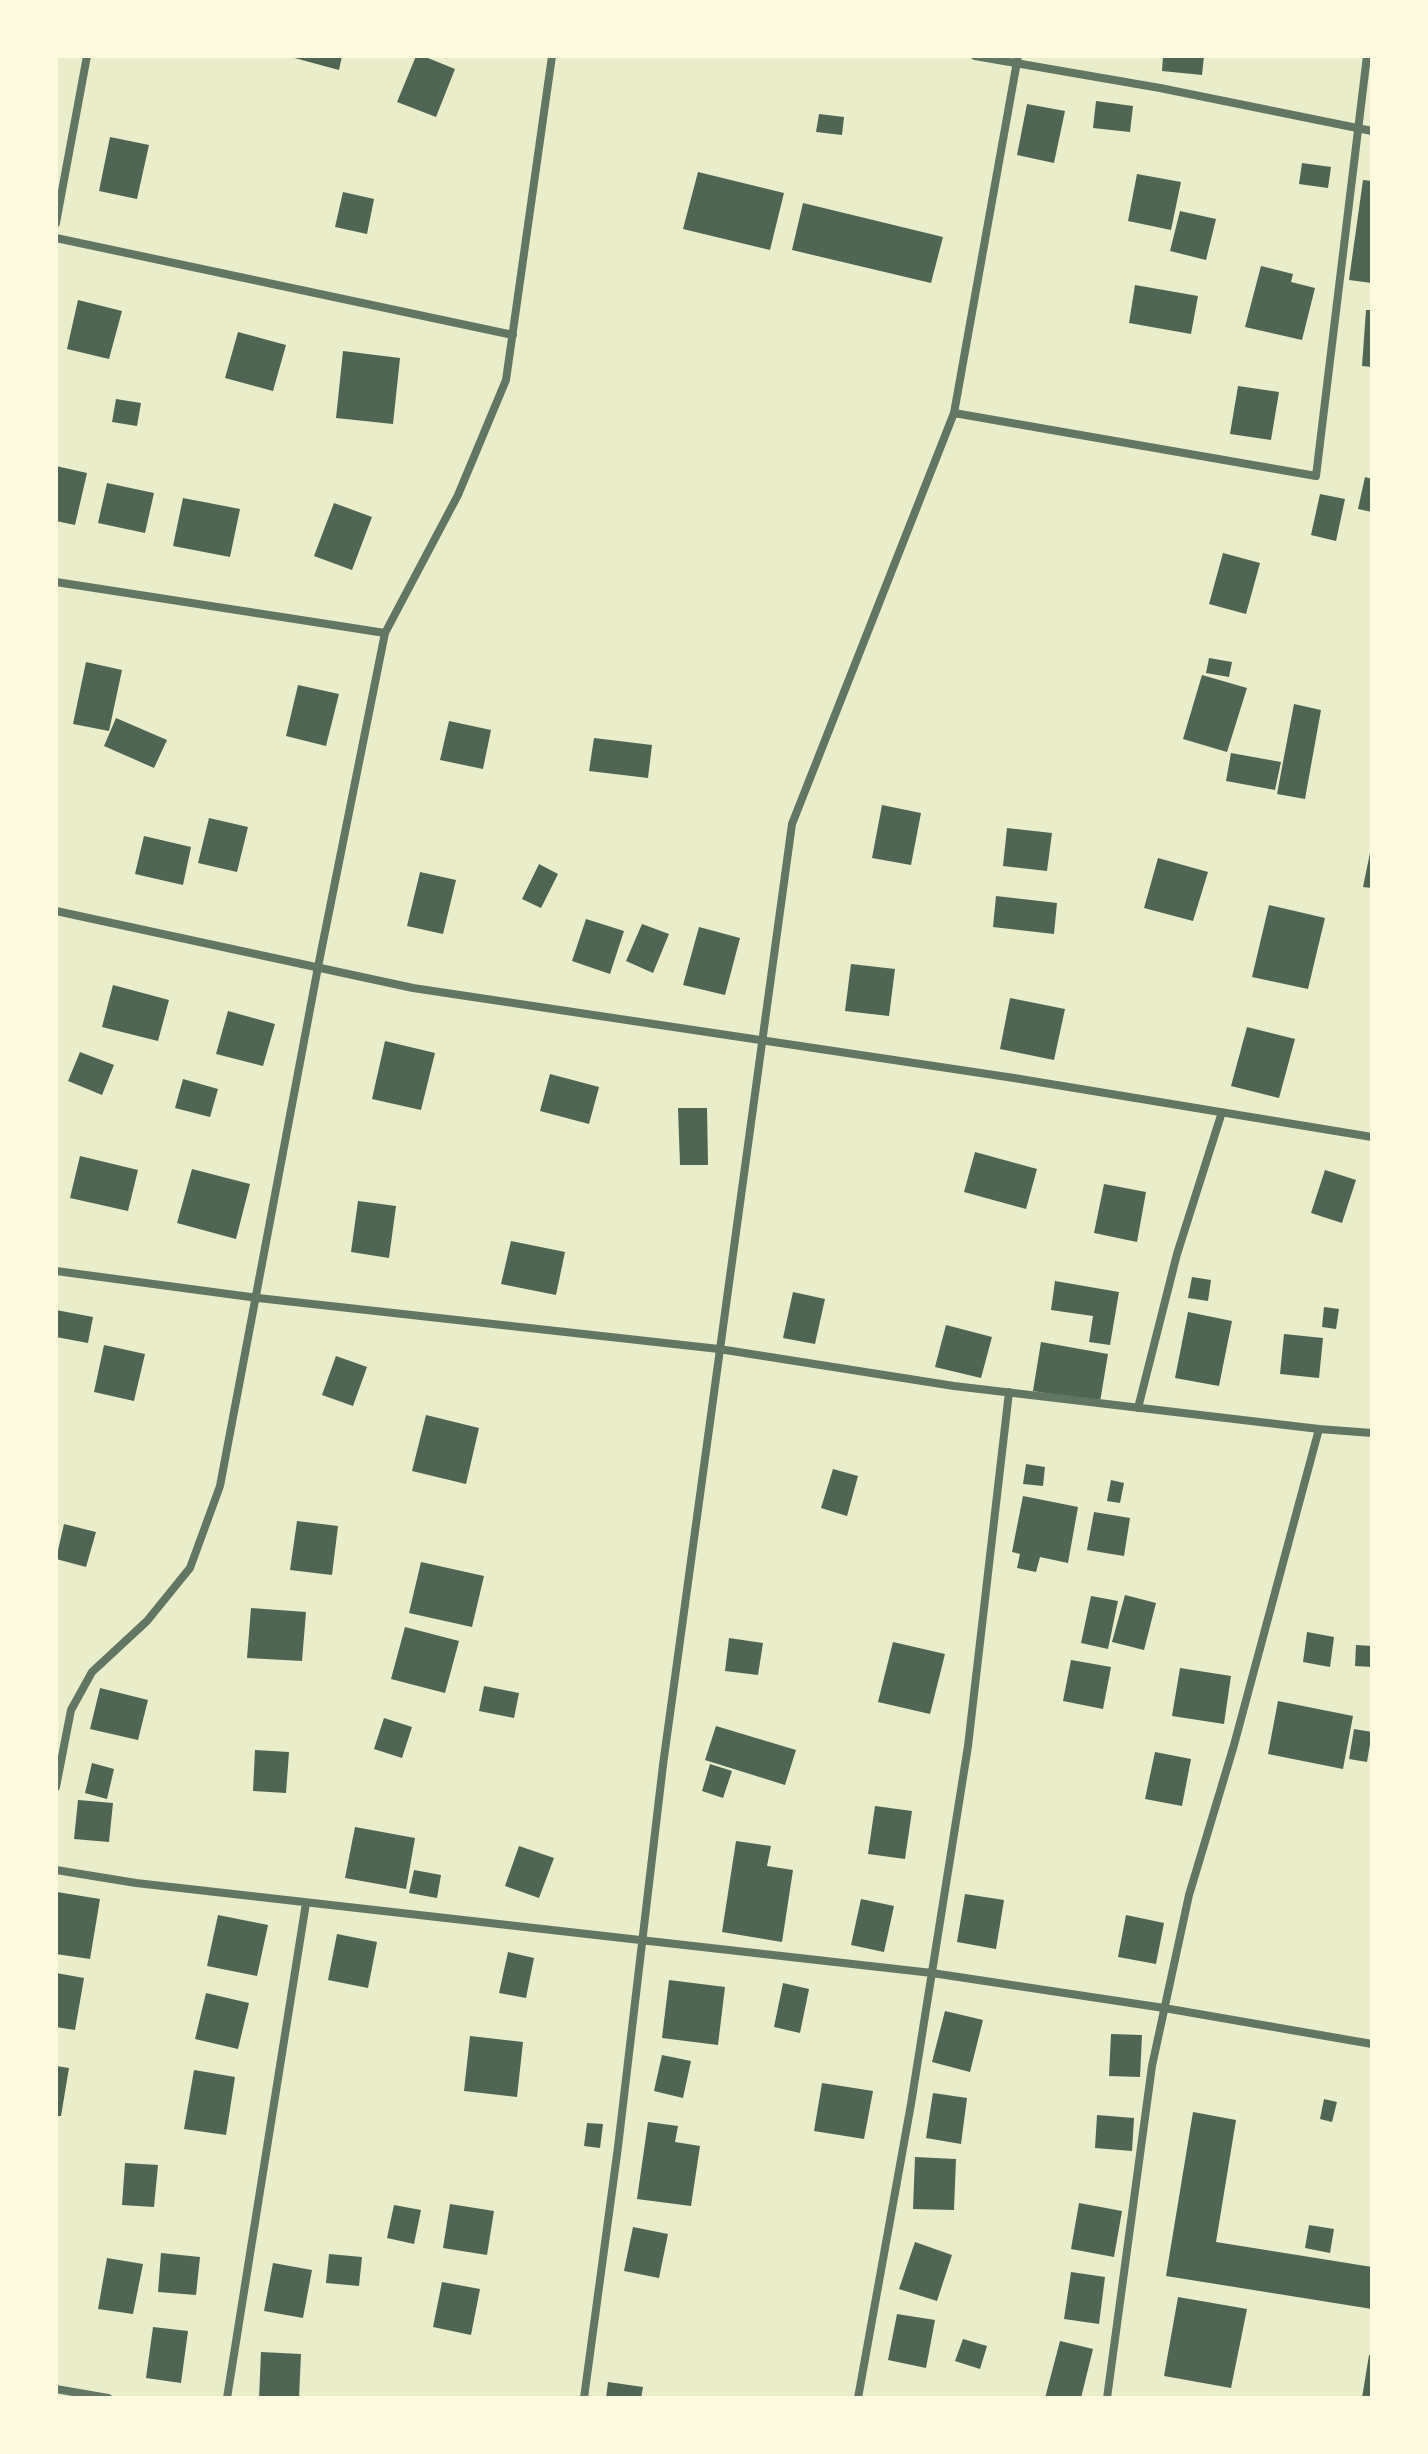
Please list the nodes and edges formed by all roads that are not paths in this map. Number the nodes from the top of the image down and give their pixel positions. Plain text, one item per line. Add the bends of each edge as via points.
1 (87, 56) edge
2 (552, 56) edge
3 (975, 56) edge
4 (1367, 56) edge
5 (1018, 60) edge
6 (1359, 129) junction
7 (1372, 131) edge
8 (56, 223) edge
9 (56, 238) edge
10 (513, 335) junction
11 (954, 413) junction
12 (56, 582) edge
13 (385, 633) junction
14 (56, 911) edge
15 (318, 967) junction
16 (764, 1041) junction
17 (1222, 1112) junction
18 (1372, 1137) edge
19 (56, 1271) edge
20 (258, 1298) junction
21 (719, 1349) junction
22 (1009, 1392) junction
23 (1138, 1408) junction
24 (1319, 1429) junction
25 (1372, 1433) edge
26 (56, 1787) edge
27 (56, 1870) edge
28 (306, 1903) junction
29 (643, 1940) junction
30 (932, 1973) junction
31 (1164, 2008) junction
32 (1372, 2044) edge
33 (56, 2389) edge
34 (108, 2398) edge
35 (227, 2398) edge
36 (584, 2398) edge
37 (858, 2398) edge
38 (1107, 2398) edge

1 - 8 street
2 - 10 street
3 - 5 street
4 - 6 street
5 - 6 street
5 - 11 street
6 - 7 street
6 - 11 street via 1316,476
9 - 10 street
10 - 13 street via 506,380 458,495
11 - 16 street via 792,824
12 - 13 street
13 - 15 street
14 - 15 street
15 - 16 street via 413,988
15 - 20 street
16 - 17 street
16 - 21 street
17 - 18 street
17 - 23 street via 1177,1254
19 - 20 street
20 - 21 street
20 - 26 street via 220,1486 190,1568 147,1621 92,1672 71,1710
21 - 22 street
21 - 29 street
22 - 23 street
22 - 30 street via 968,1746
23 - 24 street
24 - 25 street
24 - 31 street via 1189,1895
27 - 28 street
28 - 29 street
28 - 35 street
29 - 30 street
29 - 36 street
30 - 31 street
30 - 37 street
31 - 32 street
31 - 38 street
33 - 34 street

